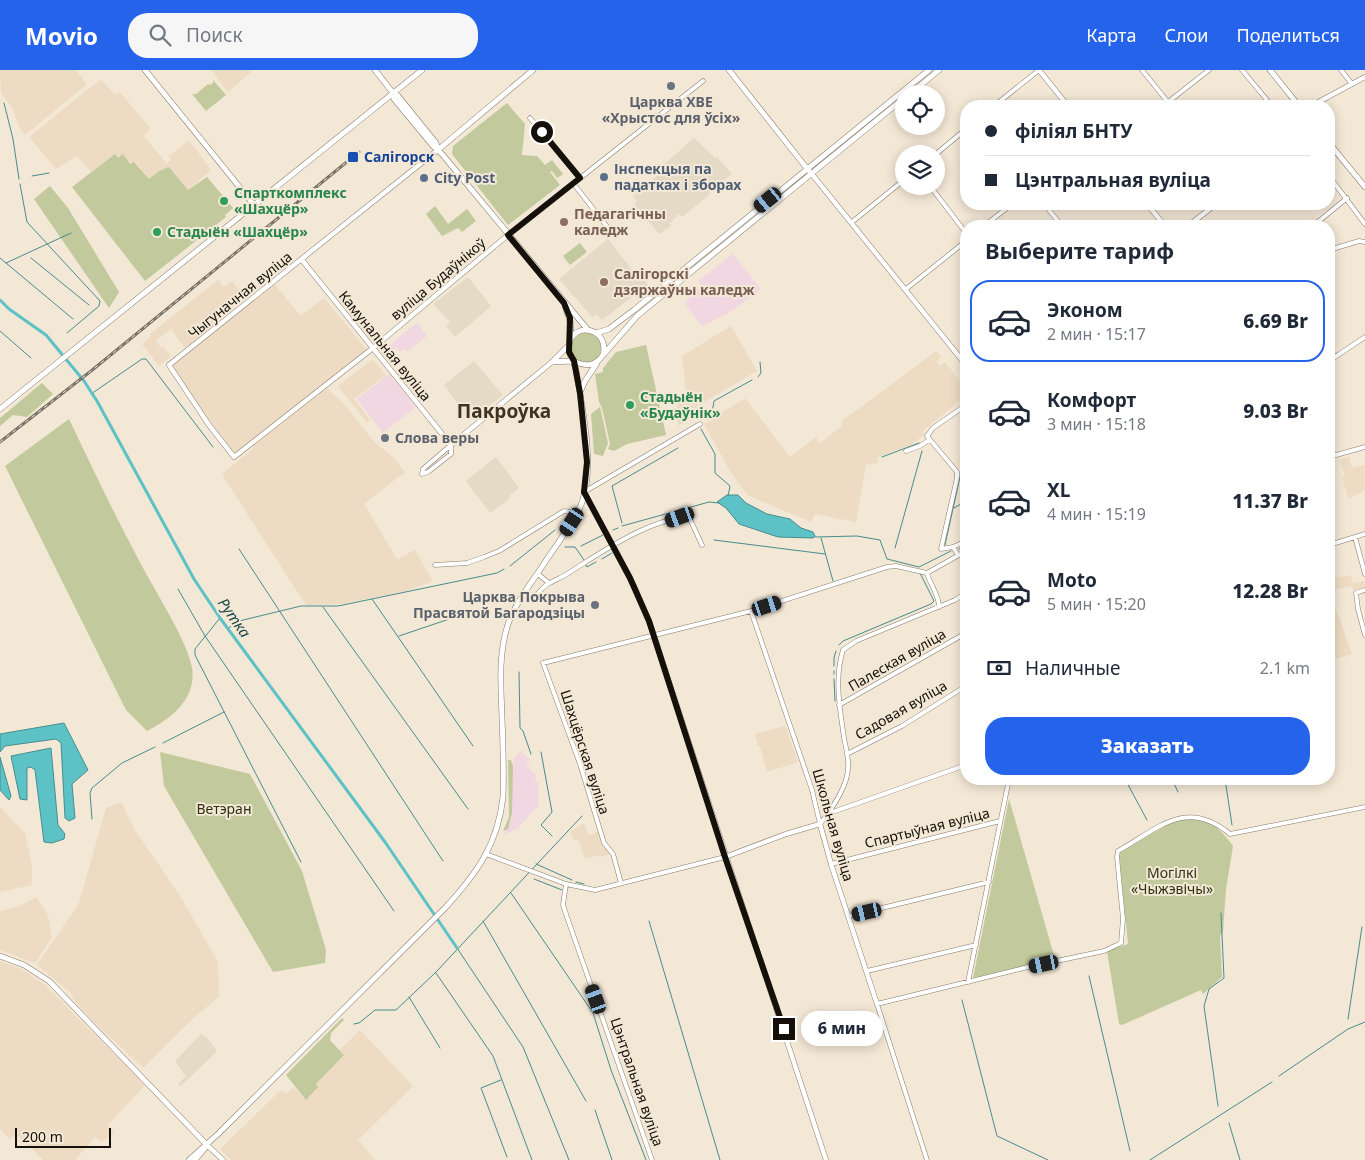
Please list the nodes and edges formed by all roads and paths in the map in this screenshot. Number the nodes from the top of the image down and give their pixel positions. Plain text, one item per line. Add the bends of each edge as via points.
1 (145, 70) edge
2 (375, 70) edge
3 (422, 70) edge
4 (533, 70) edge
5 (728, 70) edge
6 (929, 70) edge
7 (939, 70) edge
8 (1039, 70) edge
9 (1142, 70) edge
10 (1209, 70) edge
11 (1242, 70) edge
12 (1270, 70) edge
13 (1341, 70) edge
14 (922, 72) edge
15 (1365, 77) edge
16 (703, 81) dead end
17 (1352, 84) junction
18 (921, 85) edge
19 (393, 93) junction
20 (1002, 100) edge
21 (1063, 100) edge
22 (1166, 100) edge
23 (1176, 100) edge
24 (1267, 100) edge
25 (1294, 100) edge
26 (1322, 100) edge
27 (895, 105) edge
28 (530, 118) dead end
29 (960, 134) edge
30 (945, 146) edge
31 (439, 149) junction
32 (1335, 150) edge
33 (809, 171) junction
34 (580, 178) junction
35 (573, 183) junction
36 (1335, 184) edge
37 (895, 187) edge
38 (1365, 187) edge
39 (937, 195) edge
40 (1348, 200) junction
41 (254, 205) junction
42 (1004, 210) edge
43 (1049, 210) edge
44 (1152, 210) edge
45 (1208, 210) edge
46 (1335, 210) edge
47 (1335, 210) edge
48 (992, 220) edge
49 (1057, 220) edge
50 (1161, 220) edge
51 (1196, 220) edge
52 (1321, 220) edge
53 (852, 222) junction
54 (960, 224) edge
55 (1365, 224) edge
56 (612, 233) dead end
57 (508, 235) junction
58 (1365, 242) edge
59 (960, 246) edge
60 (1335, 248) edge
61 (302, 260) junction
62 (906, 289) junction
63 (564, 303) junction
64 (588, 330) junction
65 (596, 333) junction
66 (1365, 337) edge
67 (570, 340) junction
68 (568, 346) junction
69 (372, 348) junction
70 (601, 357) junction
71 (960, 357) edge
72 (1335, 357) edge
73 (574, 361) junction
74 (552, 362) junction
75 (562, 363) junction
76 (576, 376) junction
77 (580, 393) junction
78 (960, 408) edge
79 (0, 409) edge
80 (700, 424) dead end
81 (929, 440) junction
82 (452, 445) junction
83 (1365, 447) edge
84 (906, 452) dead end
85 (1335, 456) edge
86 (234, 457) joint
87 (584, 492) junction
88 (577, 513) junction
89 (1365, 534) edge
90 (1354, 537) junction
91 (960, 543) edge
92 (1335, 543) edge
93 (612, 545) junction
94 (702, 545) dead end
95 (953, 547) junction
96 (958, 555) joint
97 (435, 565) dead end
98 (927, 573) junction
99 (538, 574) junction
100 (1365, 574) edge
101 (549, 583) junction
102 (1365, 590) edge
103 (535, 596) dead end
104 (960, 596) edge
105 (939, 607) junction
106 (751, 611) junction
107 (1365, 635) edge
108 (654, 636) junction
109 (960, 636) edge
110 (960, 690) edge
111 (839, 706) junction
112 (847, 754) junction
113 (960, 767) edge
114 (1008, 785) edge
115 (1365, 807) edge
116 (827, 814) junction
117 (1000, 821) junction
118 (820, 824) junction
119 (486, 854) junction
120 (725, 857) junction
121 (831, 864) junction
122 (989, 882) junction
123 (621, 883) junction
124 (566, 884) junction
125 (849, 916) junction
126 (976, 945) junction
127 (0, 956) edge
128 (867, 971) junction
129 (968, 982) junction
130 (877, 1004) junction
131 (207, 1145) junction
132 (190, 1160) edge
133 (195, 1160) edge
134 (222, 1160) edge
135 (652, 1160) edge
136 (826, 1160) edge
137 (927, 1160) edge

1 - 41 main road
2 - 19 main road
3 - 19 main road
4 - 31 main road, Чыгуначная вуліца
5 - 33 main road
6 - 14 main road
7 - 18 main road
8 - 20 street
8 - 21 street
9 - 22 street
10 - 23 street
11 - 24 street
12 - 25 main road
13 - 17 street
14 - 33 main road
15 - 17 street
16 - 34 street, вуліца Будаўнікоў
17 - 26 street
19 - 31 main road via 394,99
19 - 41 main road
27 - 33 main road
28 - 34 street
29 - 30 street
31 - 57 main road
31 - 61 street, Чыгуначная вуліца
32 - 38 main road
33 - 53 street
33 - 65 main road via 634,310 609,329
33 - 70 main road via 636,316
34 - 35 street, вуліца Будаўнікоў
35 - 56 street
35 - 57 street, вуліца Будаўнікоў
36 - 40 street
37 - 53 street
39 - 54 street
40 - 46 street
40 - 55 street
41 - 79 main road
42 - 48 street
43 - 49 street
44 - 50 street
45 - 51 street
47 - 52 street
53 - 62 street
57 - 63 main road
57 - 69 street, вуліца Будаўнікоў
58 - 60 street
59 - 62 street
61 - 69 street, Камунальная вуліца
61 - 86 street, Чыгуначная вуліца via 169,366
62 - 71 street
63 - 64 main road
63 - 67 main road via 571,324
64 - 65 main road
64 - 67 main road via 578,332
65 - 70 main road via 604,345
66 - 72 street
67 - 68 main road
68 - 73 main road
68 - 74 main road
69 - 82 street, Камунальная вуліца
69 - 86 street, вуліца Будаўнікоў
70 - 73 main road via 584,366
70 - 77 main road
73 - 75 main road
73 - 76 main road
74 - 75 main road
74 - 82 street
75 - 76 main road via 569,366
76 - 77 main road
77 - 87 main road via 587,469
78 - 81 street via 933,428 927,436
80 - 87 street
81 - 84 street
81 - 95 street via 957,472 941,549
82 - 82 street via 424,469 422,474 451,454
83 - 85 street
87 - 88 main road
87 - 93 street
88 - 97 street via 564,511 500,551 484,557 466,563
88 - 99 main road
89 - 90 street
90 - 92 street
90 - 100 street
91 - 95 street
93 - 94 street via 651,526 680,517 689,517
93 - 101 street via 559,580
93 - 108 street via 634,586
95 - 96 street
96 - 98 street
98 - 105 street
98 - 106 street via 887,567
99 - 101 street
99 - 119 main road via 508,622 504,640 500,662 503,797 497,832
101 - 103 street
102 - 107 street via 1356,594
104 - 105 street
105 - 111 street via 856,641 842,650 838,669
106 - 108 street
106 - 118 street, Школьная вуліца via 812,790
108 - 120 street
108 - 123 street, Шахцёрская вуліца via 543,663 580,764 604,843 613,854
109 - 111 street, Палеская вуліца
110 - 112 street, Садовая вуліца via 902,726
111 - 112 street
112 - 116 street via 848,769 844,783
113 - 116 street
114 - 117 street
115 - 129 street via 1230,834 1198,816 1170,822 1118,851 1123,919 1121,943 1104,951
116 - 118 street
117 - 121 street, Спартыўная вуліца
117 - 122 street
118 - 120 street
118 - 121 street, Школьная вуліца
119 - 124 street
119 - 131 main road via 446,907
120 - 123 street
120 - 136 street via 754,936
121 - 125 street, Школьная вуліца
122 - 125 street
122 - 126 street
123 - 124 street via 595,890
124 - 135 street, Цэнтральная вуліца via 563,905
125 - 128 street, Школьная вуліца
126 - 128 street
126 - 129 street
127 - 131 main road via 24,965 49,981
128 - 130 street, Школьная вуліца
129 - 130 street
130 - 137 street, Школьная вуліца
131 - 132 main road
131 - 133 main road
131 - 134 street

